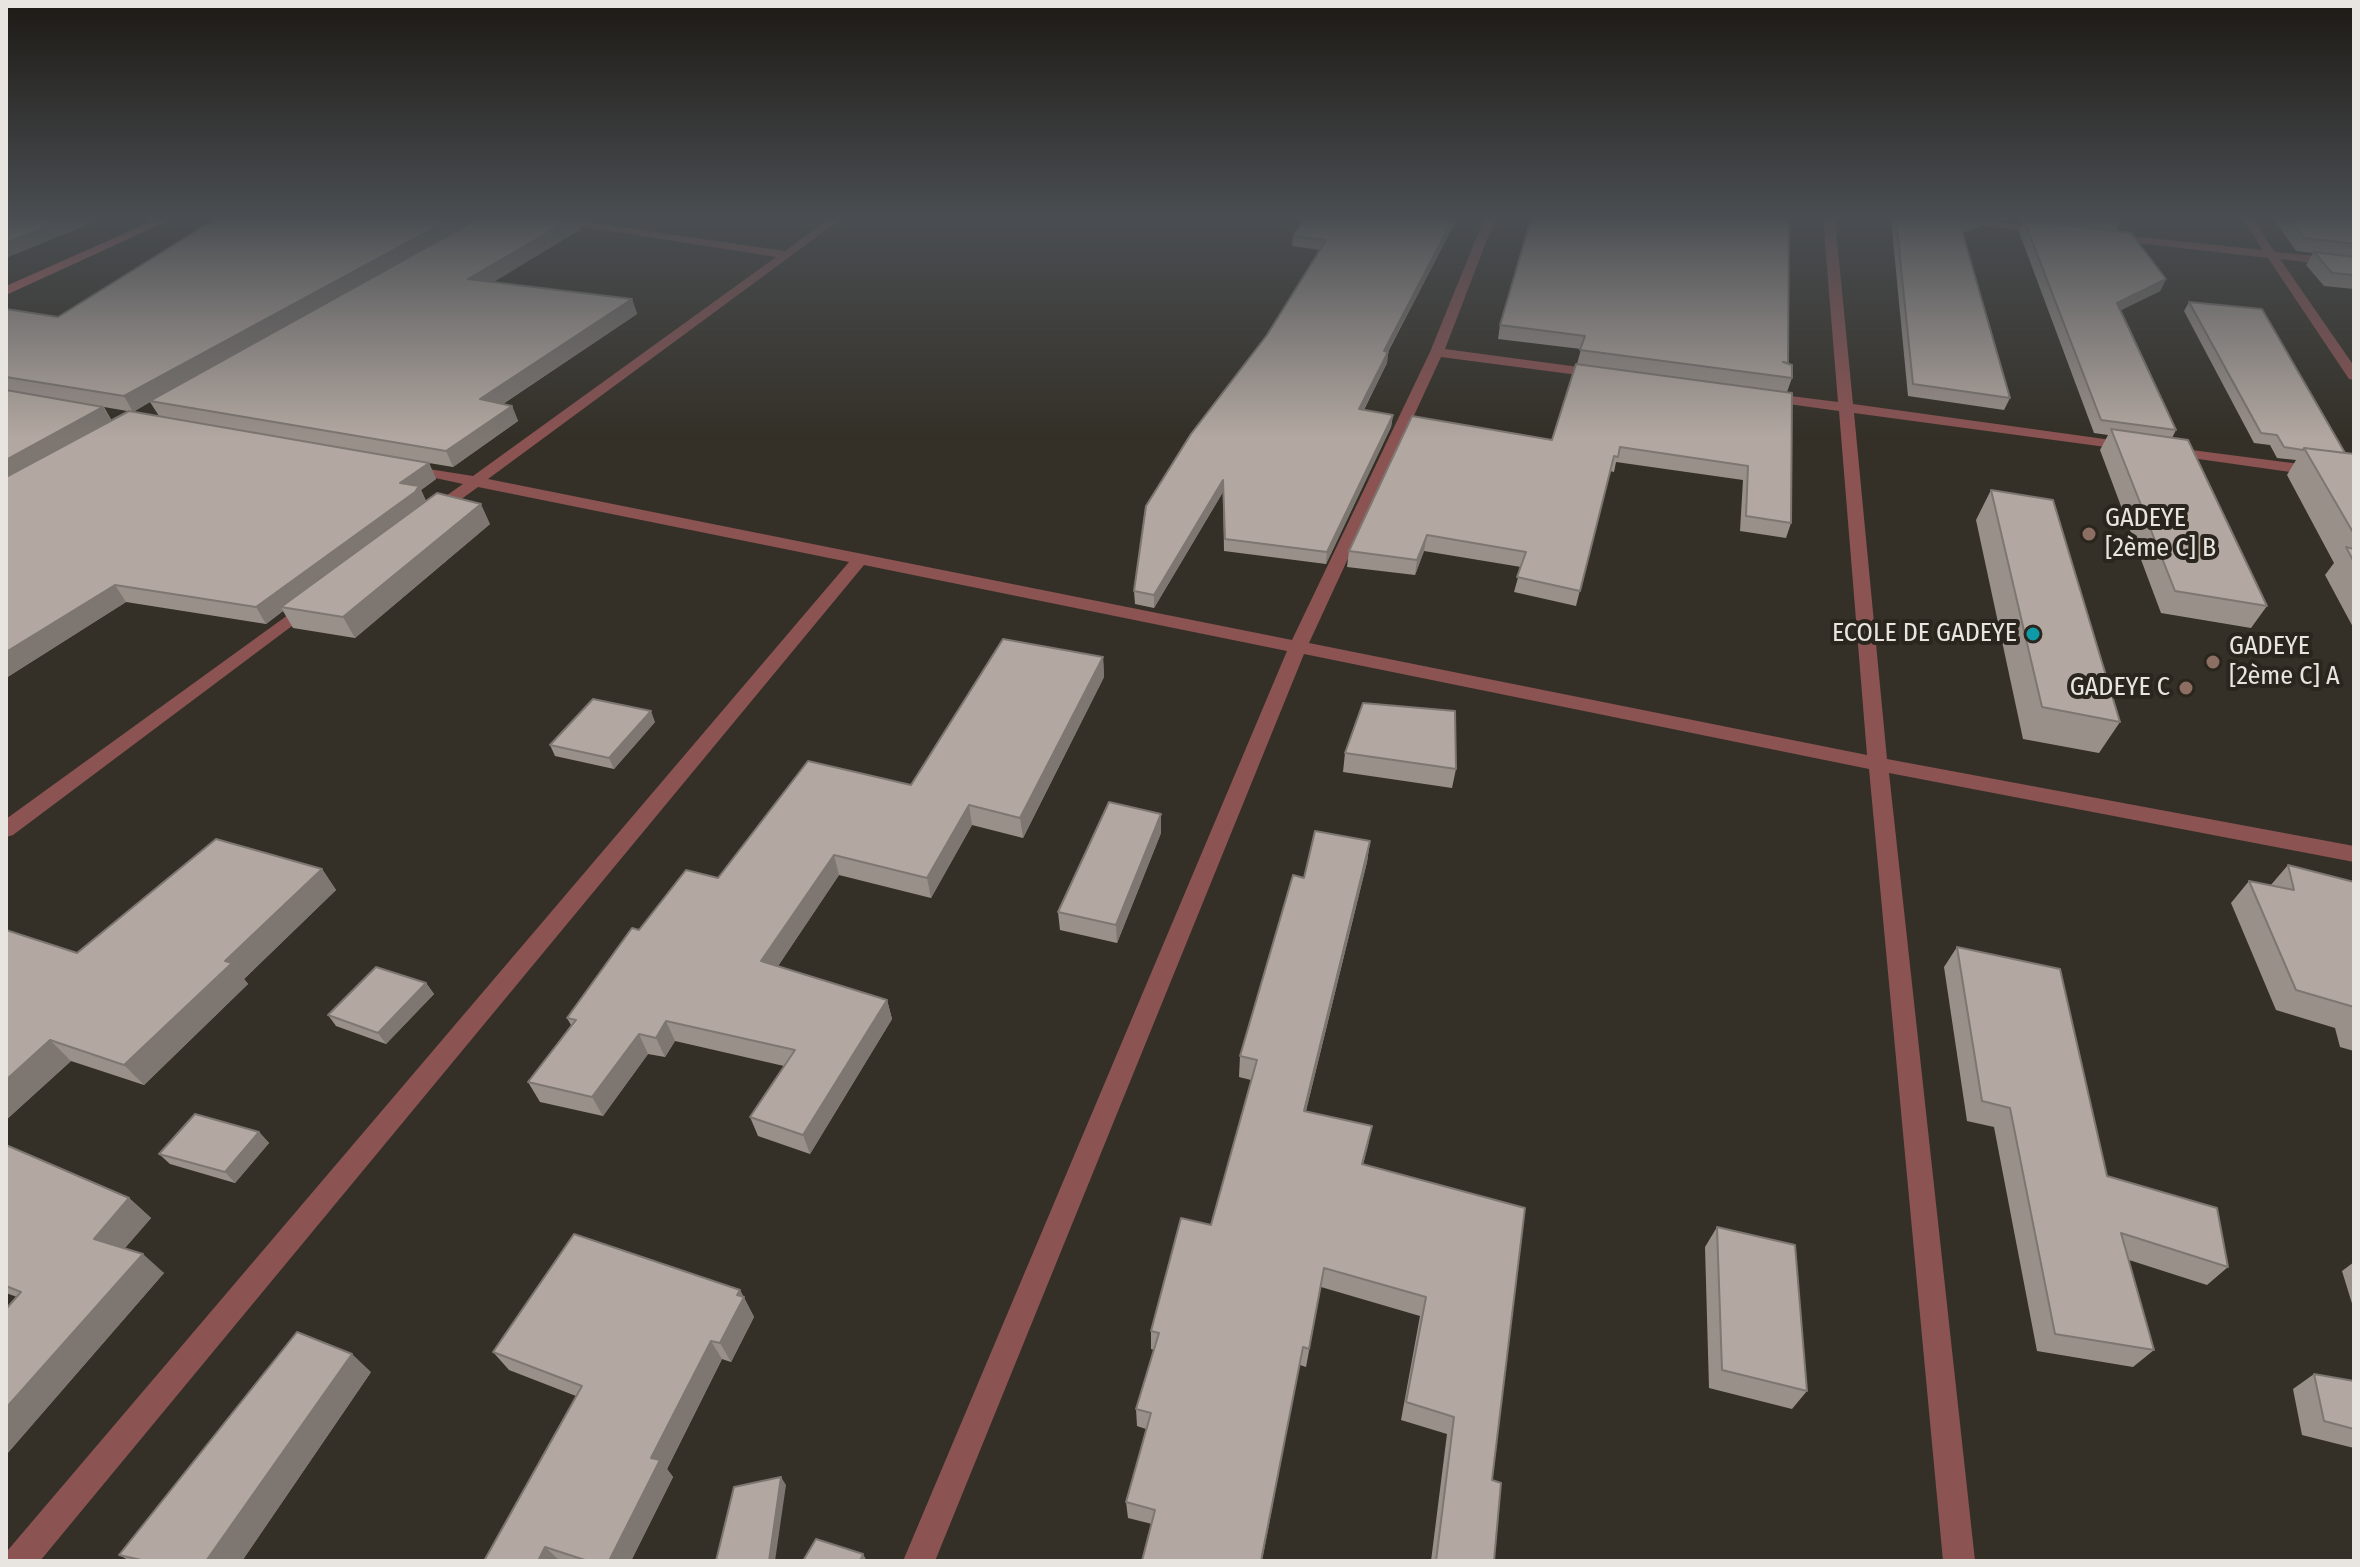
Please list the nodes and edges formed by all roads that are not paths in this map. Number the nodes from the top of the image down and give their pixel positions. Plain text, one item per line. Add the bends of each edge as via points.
1 (737, 292) edge
2 (1461, 292) edge
3 (1836, 292) edge
4 (2296, 292) edge
5 (1437, 352) junction
6 (1610, 375) edge
7 (2354, 376) edge
8 (1751, 395) edge
9 (1846, 408) junction
10 (384, 464) edge
11 (2354, 476) edge
12 (478, 479) junction
13 (414, 527) edge
14 (862, 557) junction
15 (325, 593) edge
16 (1298, 647) junction
17 (1878, 764) junction
18 (6, 830) edge
19 (2354, 854) edge
20 (19, 1561) edge
21 (919, 1561) edge
22 (1959, 1561) edge

1 - 12 street
2 - 5 street
3 - 9 street
4 - 7 street
5 - 6 street
5 - 16 street
8 - 9 street
9 - 11 street
9 - 17 street
10 - 12 street
12 - 13 street
12 - 14 street
14 - 16 street
14 - 20 street
15 - 18 street
16 - 17 street
16 - 21 street
17 - 19 street
17 - 22 street

